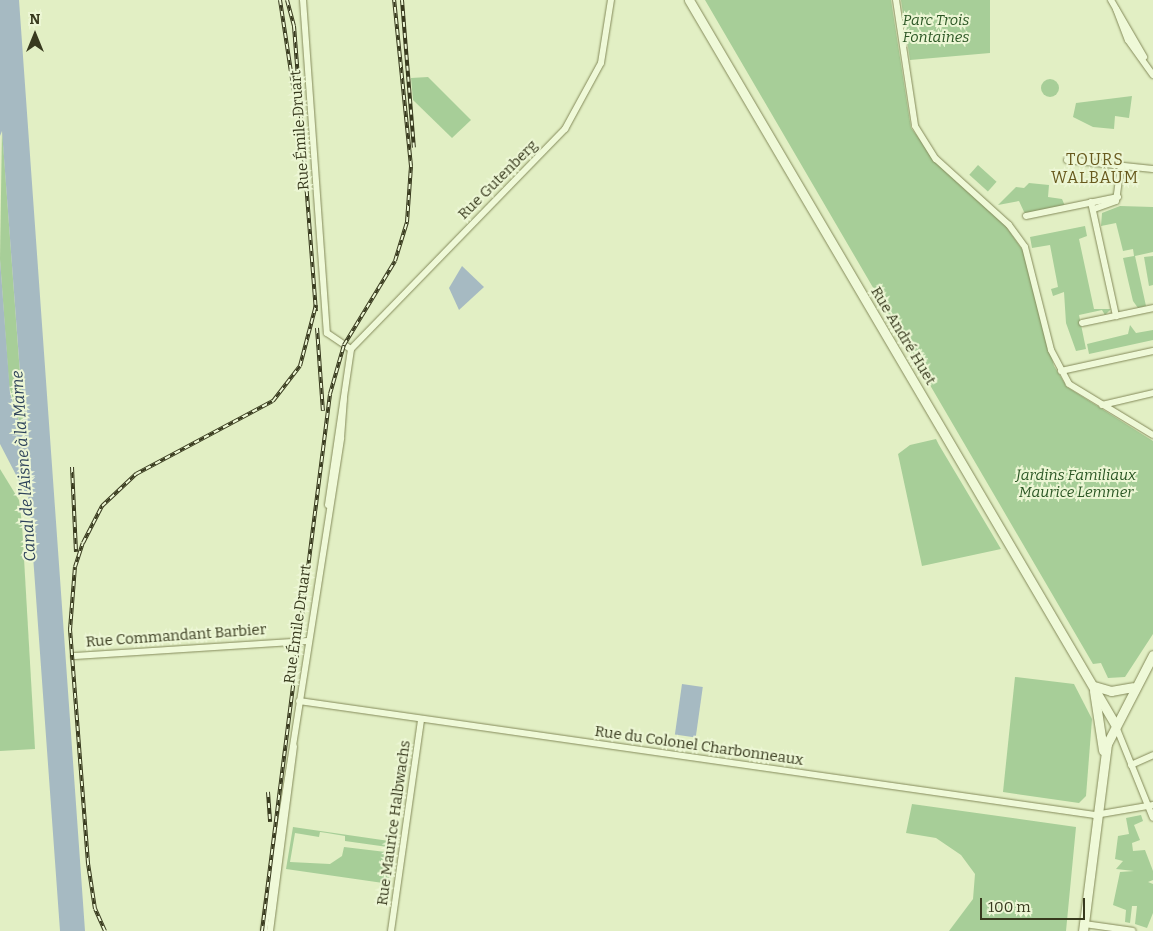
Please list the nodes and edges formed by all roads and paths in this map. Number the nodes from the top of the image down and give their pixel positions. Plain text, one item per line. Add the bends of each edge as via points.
1 (303, 0) edge
2 (611, 0) edge
3 (688, 0) edge
4 (896, 0) edge
5 (1111, 0) edge
6 (1153, 75) edge
7 (1067, 160) dead end
8 (1121, 165) junction
9 (1153, 169) edge
10 (1092, 206) junction
11 (1026, 216) dead end
12 (1153, 308) edge
13 (1116, 316) junction
14 (1082, 323) dead end
15 (351, 349) junction
16 (1153, 351) edge
17 (1061, 371) junction
18 (1153, 393) edge
19 (1102, 405) junction
20 (1153, 435) edge
21 (308, 641) junction
22 (74, 656) dead end
23 (1153, 656) edge
24 (1094, 686) junction
25 (1133, 687) junction
26 (299, 701) junction
27 (421, 718) junction
28 (1115, 724) junction
29 (293, 746) junction
30 (1153, 755) edge
31 (1104, 756) junction
32 (1131, 765) junction
33 (1150, 805) edge
34 (1095, 815) junction
35 (1153, 818) edge
36 (1083, 928) edge
37 (264, 931) edge
38 (270, 931) edge
39 (391, 931) edge
40 (1133, 931) edge

1 - 15 street, Rue Émile Druart via 327,333
2 - 15 street, Rue Gutenberg via 601,63 566,129
3 - 24 street, Rue André Huet
4 - 17 street via 915,126 936,159 1009,225 1025,247
5 - 6 street via 1128,40
7 - 8 street
8 - 9 street
8 - 10 street via 1118,196
10 - 11 street
10 - 13 street
12 - 13 street
13 - 14 street
15 - 21 street, Rue Émile Druart via 343,389 341,438
16 - 17 street
17 - 19 street via 1069,384
18 - 19 street
19 - 20 street
21 - 22 street, Rue Commandant Barbier
21 - 26 street, Rue Émile Druart
23 - 25 street
24 - 25 street via 1111,691
24 - 28 street, Rue André Huet
24 - 31 street
25 - 28 street
26 - 27 street, Rue du Colonel Charbonneaux
26 - 29 street, Rue Émile Druart
27 - 34 street, Rue du Colonel Charbonneaux
27 - 39 street, Rue Maurice Halbwachs
28 - 31 street
28 - 32 street
29 - 37 street, Rue Émile Druart
29 - 38 street, Rue Émile Druart
30 - 32 street
31 - 34 street
32 - 33 street
33 - 34 street, Rue du Colonel Charbonneaux
33 - 35 street
34 - 36 street
36 - 40 street

